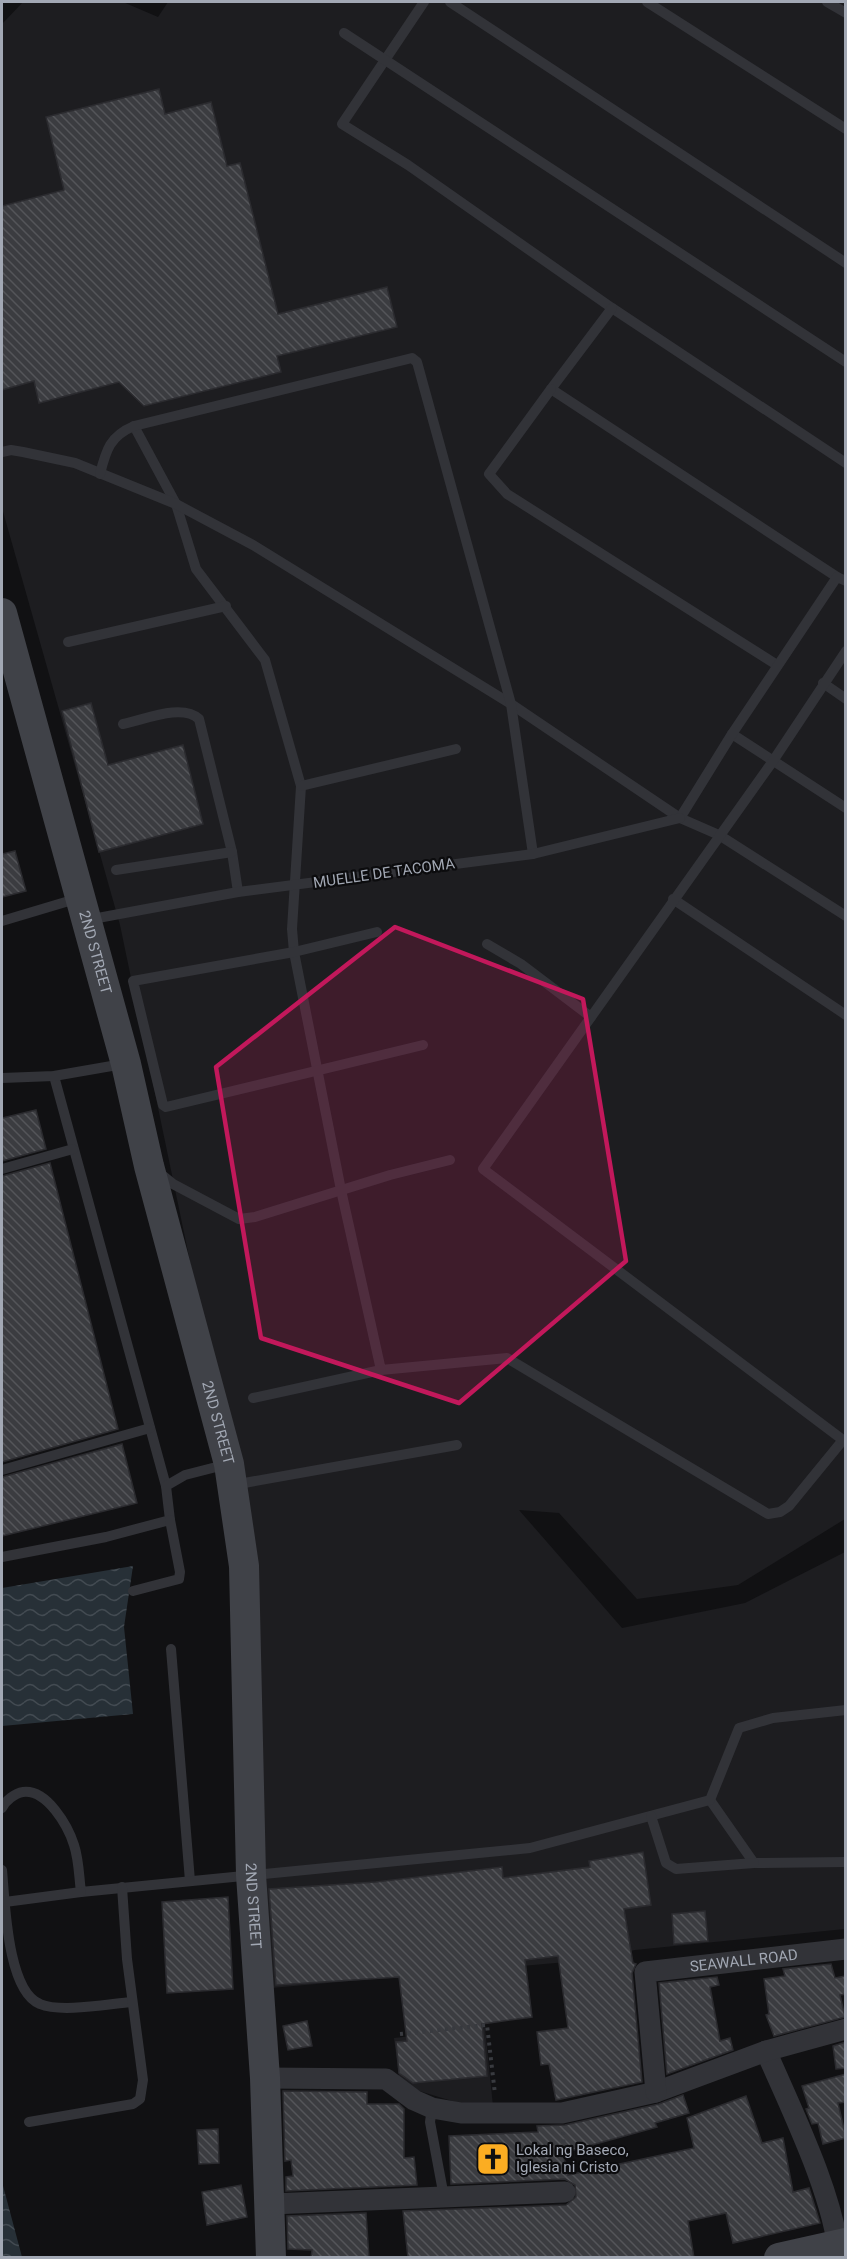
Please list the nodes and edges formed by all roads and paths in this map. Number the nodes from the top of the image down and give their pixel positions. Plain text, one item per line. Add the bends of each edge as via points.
1 (424, 2) edge
2 (450, 2) edge
3 (647, 2) edge
4 (827, 2) edge
5 (846, 14) edge
6 (344, 33) dead end
7 (384, 60) junction
8 (846, 129) edge
9 (846, 263) edge
10 (612, 308) junction
11 (846, 362) edge
12 (551, 389) junction
13 (134, 426) junction
14 (2, 452) edge
15 (846, 463) edge
16 (100, 474) junction
17 (176, 504) junction
18 (842, 579) edge
19 (226, 606) junction
20 (2, 613) edge
21 (68, 642) dead end
22 (846, 651) edge
23 (777, 665) junction
24 (823, 684) junction
25 (846, 699) edge
26 (511, 704) junction
27 (123, 724) dead end
28 (732, 734) junction
29 (456, 749) dead end
30 (773, 761) junction
31 (301, 786) junction
32 (846, 808) edge
33 (680, 818) junction
34 (720, 835) junction
35 (232, 852) junction
36 (533, 854) junction
37 (116, 870) dead end
38 (296, 886) junction
39 (237, 892) junction
40 (674, 899) junction
41 (83, 909) junction
42 (846, 916) edge
43 (2, 921) edge
44 (377, 932) dead end
45 (487, 944) dead end
46 (294, 951) junction
47 (846, 1015) edge
48 (591, 1017) junction
49 (423, 1045) dead end
50 (126, 1064) junction
51 (317, 1071) junction
52 (54, 1076) junction
53 (2, 1078) edge
54 (73, 1149) junction
55 (450, 1160) dead end
56 (150, 1166) junction
57 (2, 1169) edge
58 (341, 1190) junction
59 (381, 1370) junction
60 (253, 1398) dead end
61 (150, 1428) junction
62 (844, 1440) edge
63 (457, 1446) dead end
64 (2, 1470) edge
65 (231, 1475) junction
66 (166, 1486) junction
67 (170, 1520) junction
68 (2, 1557) edge
69 (133, 1591) dead end
70 (171, 1649) dead end
71 (846, 1710) edge
72 (710, 1800) junction
73 (2, 1808) edge
74 (651, 1816) junction
75 (846, 1862) edge
76 (754, 1863) junction
77 (2, 1870) edge
78 (252, 1875) junction
79 (190, 1881) junction
80 (122, 1887) junction
81 (81, 1892) junction
82 (5, 1902) junction
83 (846, 1949) edge
84 (132, 2002) junction
85 (846, 2029) edge
86 (400, 2034) dead end
87 (766, 2051) junction
88 (265, 2078) junction
89 (656, 2092) junction
90 (432, 2108) junction
91 (497, 2113) junction
92 (562, 2113) junction
93 (29, 2122) dead end
94 (566, 2192) joint
95 (444, 2197) junction
96 (271, 2204) junction
97 (841, 2249) edge
98 (271, 2258) edge
99 (779, 2258) edge

1 - 7 lane
2 - 9 lane
3 - 8 lane
4 - 5 lane
6 - 7 lane
7 - 10 lane via 342,124 408,165
7 - 11 lane
10 - 12 lane
10 - 15 lane
12 - 18 lane
12 - 23 lane via 489,474 495,483 517,501
13 - 16 lane via 113,438
13 - 17 lane
13 - 26 lane via 412,358 417,362
14 - 16 lane via 11,450 75,463
16 - 17 lane
17 - 19 lane via 196,569
17 - 26 lane via 253,544
18 - 23 lane
19 - 21 lane
19 - 31 lane via 265,660
20 - 41 street, 2ND STREET
22 - 24 lane
23 - 28 lane
24 - 25 lane
24 - 30 lane
26 - 33 lane
26 - 36 lane
27 - 35 lane via 182,711 199,719
28 - 30 lane
28 - 33 lane
29 - 31 lane
30 - 32 lane
30 - 34 lane
31 - 38 lane
33 - 34 lane
33 - 36 lane, MUELLE DE TACOMA
34 - 40 lane
34 - 42 lane
35 - 37 lane
35 - 39 lane
36 - 38 lane, MUELLE DE TACOMA
38 - 39 lane, MUELLE DE TACOMA
38 - 46 lane
39 - 41 lane, MUELLE DE TACOMA
40 - 47 lane
40 - 48 lane
41 - 43 lane, MUELLE DE TACOMA
41 - 50 street, 2ND STREET
44 - 46 lane
45 - 48 lane via 521,964
46 - 51 lane
46 - 51 lane via 132,983 166,1107
48 - 62 lane via 483,1169
49 - 51 lane
50 - 52 lane
50 - 56 street, 2ND STREET
51 - 58 lane
52 - 53 lane
52 - 54 lane
54 - 57 lane
54 - 61 lane
55 - 58 lane
56 - 58 lane via 173,1184 239,1219
56 - 65 street, 2ND STREET
58 - 59 lane
59 - 60 lane
59 - 62 lane via 507,1358 768,1514 789,1506
61 - 64 lane
61 - 66 lane
63 - 65 lane
65 - 66 lane via 185,1475
65 - 78 street, 2ND STREET via 244,1566
66 - 67 lane
67 - 68 lane
67 - 69 lane via 179,1579
70 - 79 lane
71 - 72 lane via 773,1718 739,1728
72 - 74 lane
72 - 76 lane
73 - 81 lane via 12,1796 34,1792 62,1818 75,1846
74 - 76 lane via 666,1863 676,1869
74 - 78 lane via 530,1848
75 - 76 lane
77 - 82 lane
78 - 79 lane
78 - 88 street, 2ND STREET
79 - 80 lane
80 - 81 lane
80 - 84 lane
81 - 82 lane
82 - 84 lane via 16,1972 28,1996 39,2004 56,2008
83 - 89 street, SEAWALL ROAD via 645,1972
84 - 93 lane via 143,2080 141,2099 133,2104
85 - 87 street
86 - 91 path via 487,2025
87 - 89 street
87 - 97 street via 796,2119
88 - 90 street via 386,2079
88 - 96 street, 2ND STREET
89 - 92 street
90 - 91 street
90 - 95 lane via 430,2122
91 - 92 street
92 - 94 path
94 - 95 street
95 - 96 street
96 - 98 street, 2ND STREET
97 - 99 street

